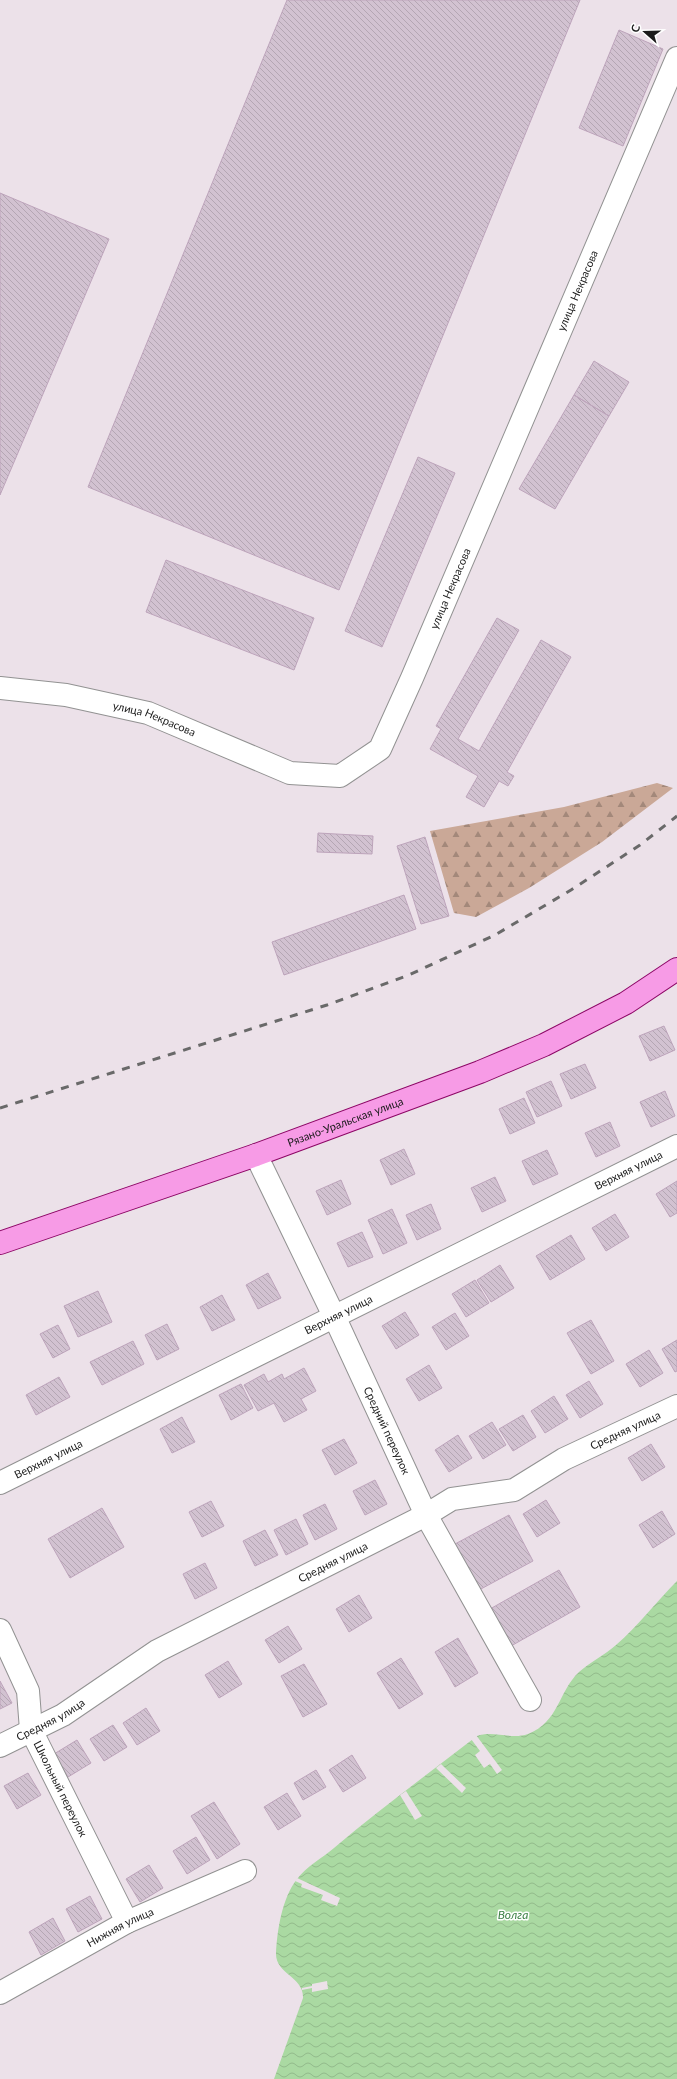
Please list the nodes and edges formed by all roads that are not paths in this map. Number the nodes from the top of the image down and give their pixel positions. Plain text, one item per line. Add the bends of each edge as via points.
1 (677, 58) edge
2 (0, 688) edge
3 (677, 969) edge
4 (677, 1146) edge
5 (256, 1155) junction
6 (0, 1243) edge
7 (334, 1316) junction
8 (677, 1406) edge
9 (0, 1483) edge
10 (426, 1515) junction
11 (0, 1630) edge
12 (530, 1700) dead end
13 (31, 1730) junction
14 (0, 1746) edge
15 (245, 1871) dead end
16 (127, 1922) junction
17 (0, 1993) edge

1 - 2 street, улица Некрасова via 380,749 340,776 290,773 148,713 66,696
3 - 5 main road, Рязано-Уральская улица via 626,1003 544,1045 480,1072
4 - 7 street, Верхняя улица
5 - 6 main road, Рязано-Уральская улица
5 - 7 street, Средний переулок
7 - 9 street, Верхняя улица
7 - 10 street, Средний переулок
8 - 10 street, Средняя улица via 564,1458 514,1490 452,1499
10 - 12 street, Средний переулок
10 - 13 street, Средняя улица via 157,1651 63,1714
11 - 13 street, Школьный переулок via 28,1691
13 - 14 street, Средняя улица
13 - 16 street, Школьный переулок
15 - 16 street, Нижняя улица
16 - 17 street, Нижняя улица

